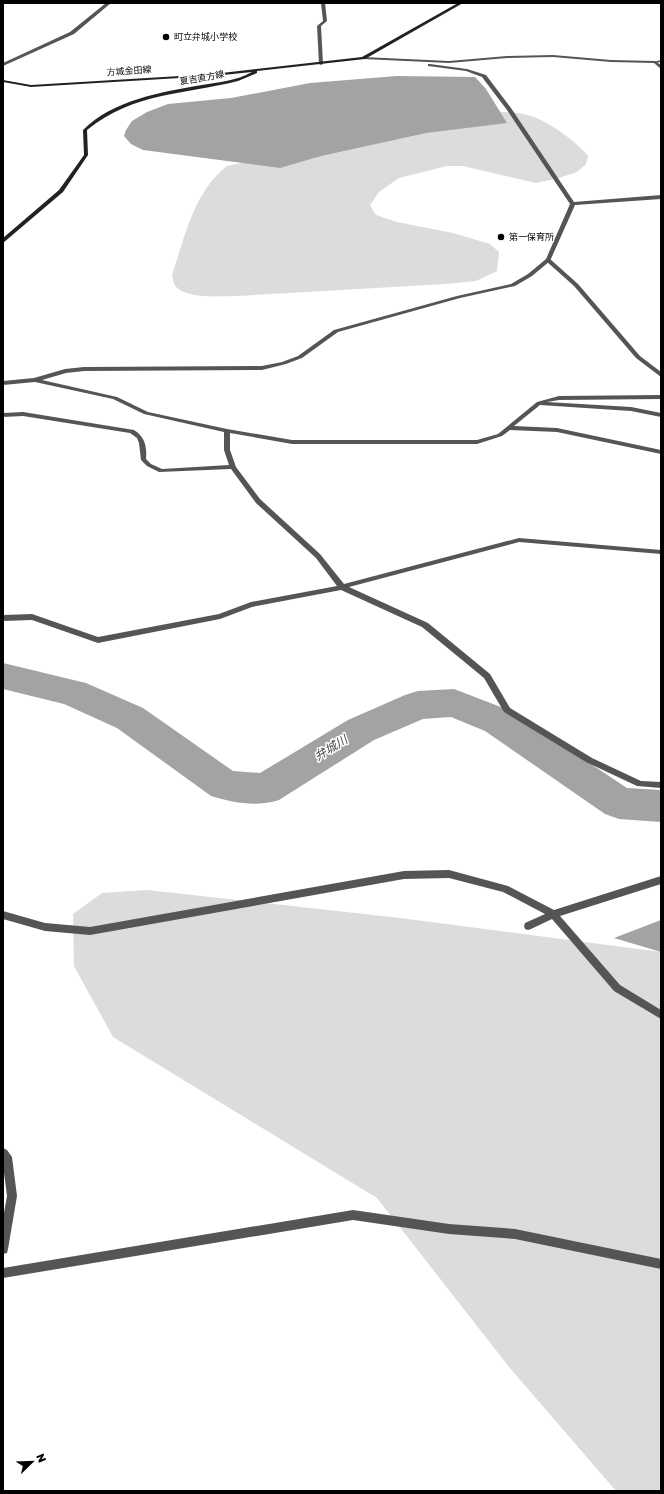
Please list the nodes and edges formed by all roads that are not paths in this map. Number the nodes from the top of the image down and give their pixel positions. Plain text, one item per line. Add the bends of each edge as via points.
1 (109, 3) edge
2 (322, 3) edge
3 (461, 3) edge
4 (363, 58) junction
5 (403, 60) junction
6 (661, 61) edge
7 (655, 62) junction
8 (320, 64) junction
9 (3, 65) edge
10 (661, 68) edge
11 (256, 71) junction
12 (3, 81) edge
13 (661, 197) edge
14 (573, 204) junction
15 (3, 241) edge
16 (548, 260) junction
17 (661, 375) edge
18 (35, 380) junction
19 (3, 383) edge
20 (661, 397) edge
21 (538, 403) junction
22 (3, 415) edge
23 (661, 415) edge
24 (508, 428) junction
25 (227, 431) junction
26 (661, 452) edge
27 (233, 467) junction
28 (661, 552) edge
29 (342, 587) junction
30 (3, 618) edge
31 (661, 785) edge
32 (661, 880) edge
33 (553, 914) junction
34 (3, 915) edge
35 (528, 926) dead end
36 (661, 1015) edge
37 (3, 1153) edge
38 (3, 1249) edge
39 (661, 1264) edge
40 (3, 1273) edge

1 - 9 street via 72,33
2 - 8 street via 325,21 318,26
3 - 4 main road, 夏吉直方線
4 - 5 street
4 - 8 main road, 夏吉直方線
5 - 7 street via 449,62 553,56
5 - 14 street via 467,70 484,76
6 - 7 street
7 - 10 street
8 - 11 main road, 夏吉直方線
11 - 12 main road, 方城金田線 via 31,86
11 - 15 main road, 夏吉直方線 via 246,78 141,99 96,120 84,130 86,155 61,191
13 - 14 street
14 - 16 street
16 - 17 street via 576,285 638,357
16 - 18 street via 513,285 336,331 300,357 284,363 262,368 84,369 65,371
18 - 19 street
18 - 25 street via 116,398 146,413
20 - 21 street via 559,398
21 - 23 street via 639,409
21 - 24 street
22 - 27 street via 23,414 132,431 144,444 144,459 149,465 161,470
24 - 25 street via 500,434 477,442 292,442
24 - 26 street via 557,430
25 - 27 street via 227,450
27 - 29 street via 258,501 318,556
28 - 29 street via 519,540
29 - 30 street via 251,605 220,616 98,640 32,617
29 - 31 street via 424,624 487,676 508,710 589,760 640,784
32 - 33 street
33 - 34 street via 505,889 449,874 404,875 90,931 45,927
33 - 35 street
33 - 36 street via 617,988
37 - 38 street via 7,1157 12,1196
39 - 40 street via 515,1234 449,1229 353,1215

